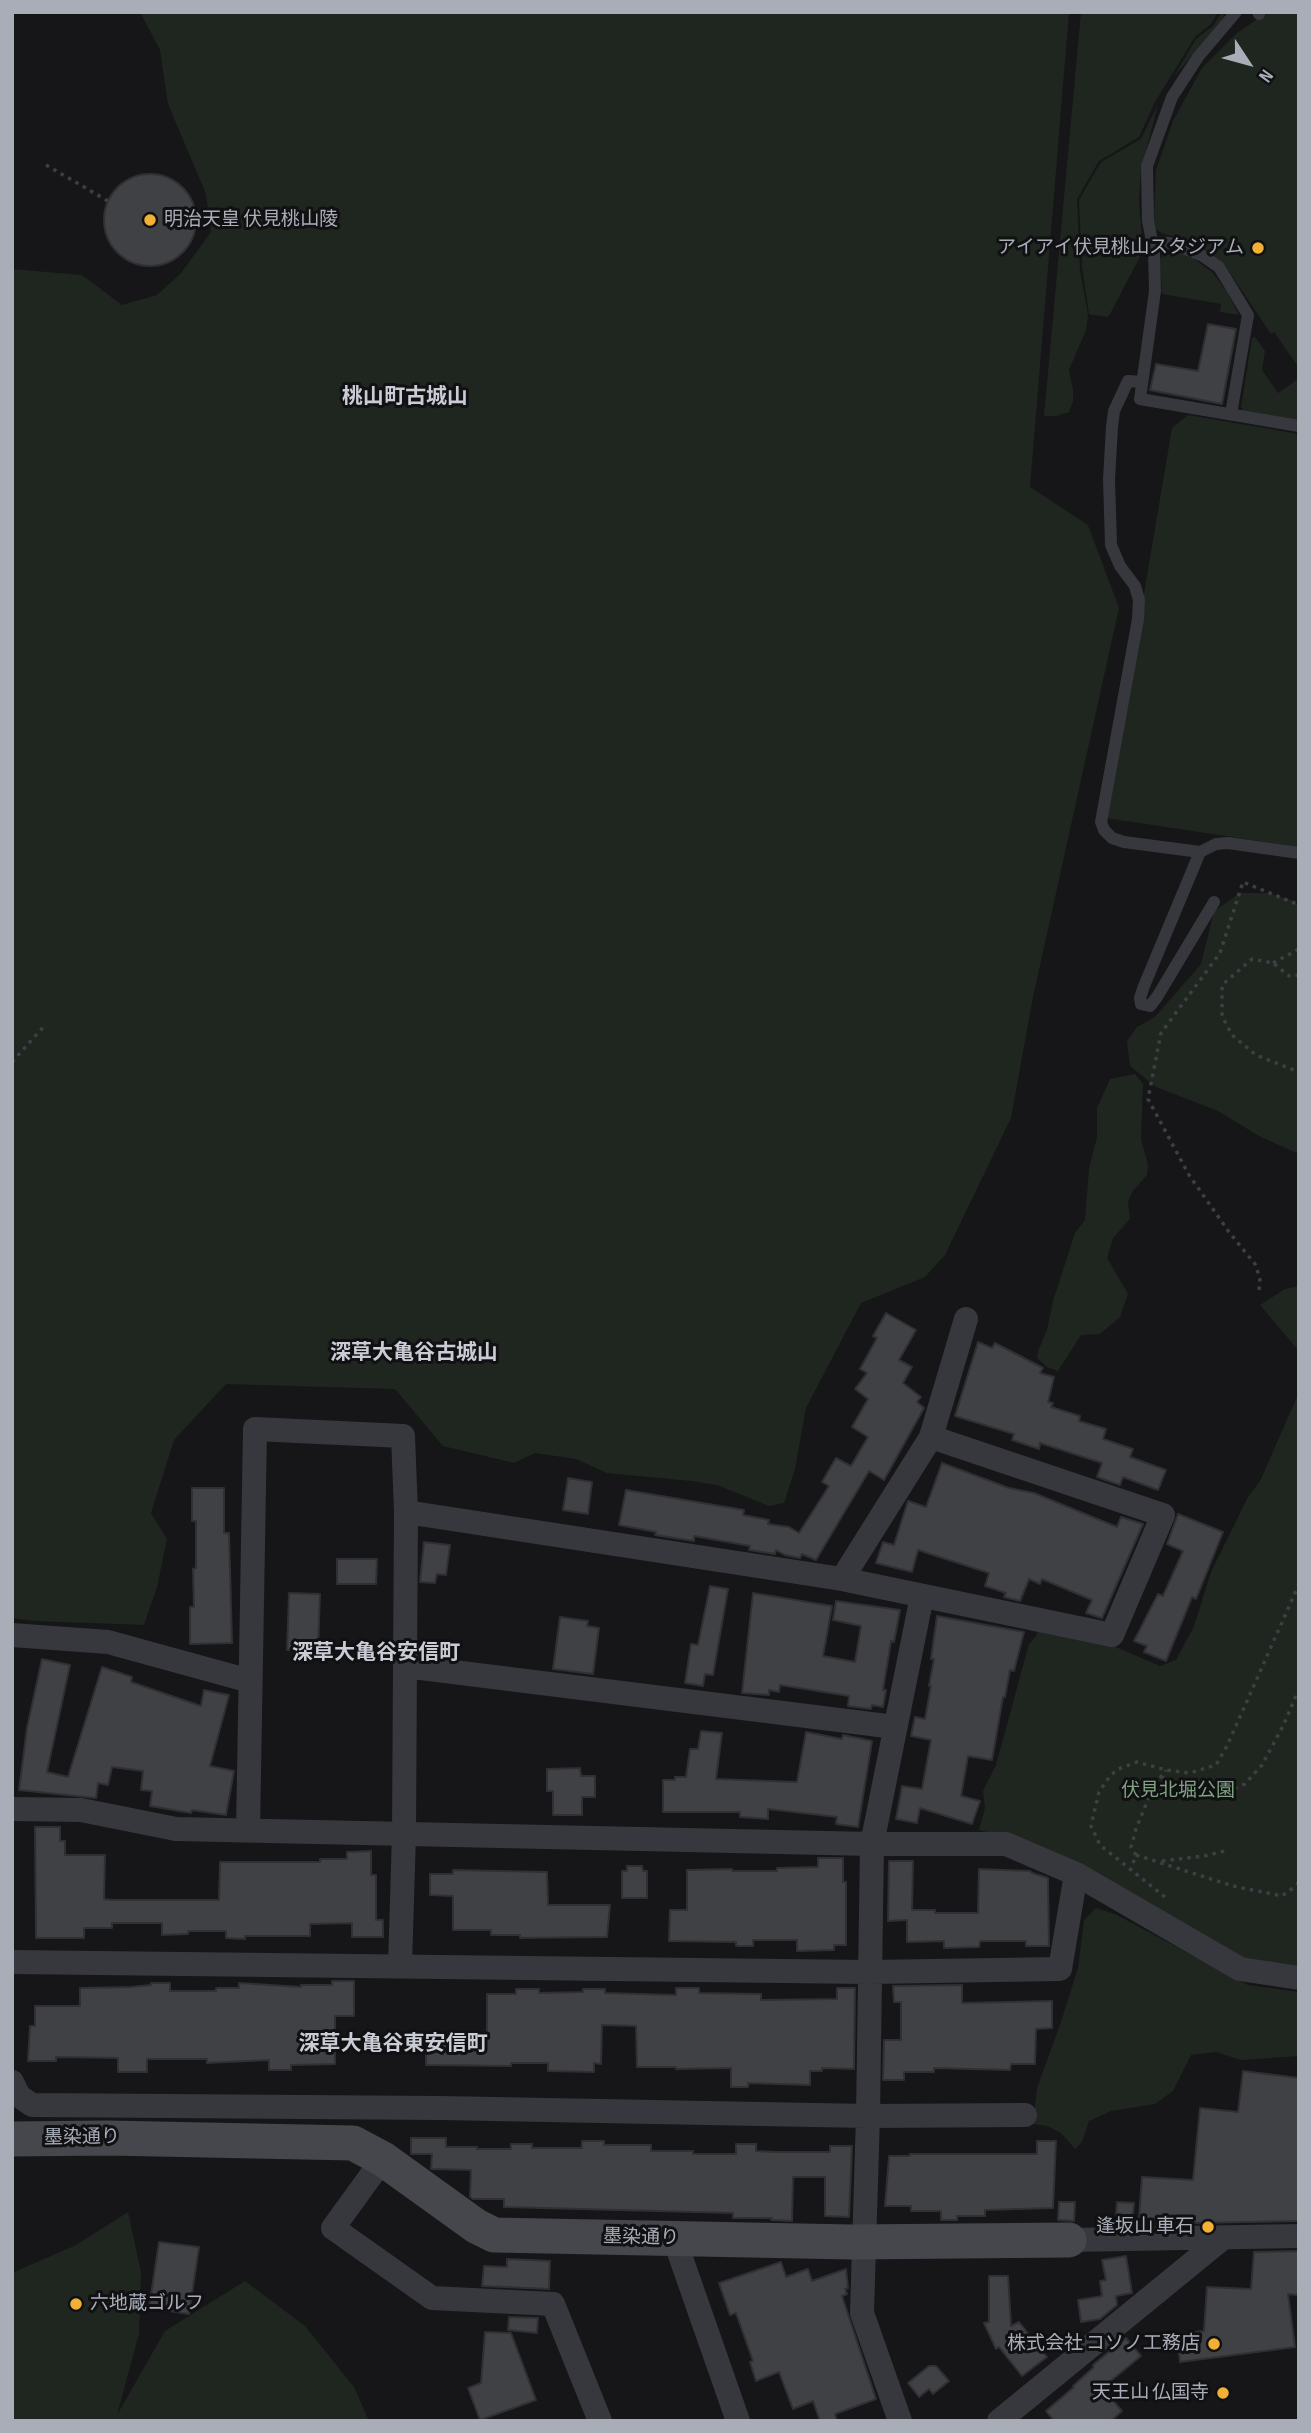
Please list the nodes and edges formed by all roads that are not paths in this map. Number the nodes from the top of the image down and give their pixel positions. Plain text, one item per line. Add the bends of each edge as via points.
1 (1236, 12) edge
2 (1152, 242) junction
3 (1142, 382) junction
4 (1231, 414) junction
5 (1299, 426) edge
6 (1200, 852) junction
7 (1299, 853) edge
8 (1214, 902) dead end
9 (966, 1319) dead end
10 (931, 1437) junction
11 (406, 1512) junction
12 (842, 1579) junction
13 (922, 1596) junction
14 (12, 1634) edge
15 (405, 1666) junction
16 (250, 1681) junction
17 (895, 1727) junction
18 (12, 1809) edge
19 (248, 1830) junction
20 (404, 1834) junction
21 (872, 1844) junction
22 (1076, 1874) junction
23 (12, 1941) edge
24 (12, 1962) edge
25 (400, 1965) junction
26 (12, 1969) edge
27 (869, 1972) junction
28 (1299, 1978) edge
29 (12, 2082) edge
30 (1025, 2115) dead end
31 (869, 2116) junction
32 (12, 2139) edge
33 (383, 2159) junction
34 (1299, 2236) edge
35 (674, 2238) junction
36 (1223, 2238) junction
37 (1069, 2240) joint
38 (863, 2242) junction
39 (737, 2420) edge
40 (600, 2421) edge
41 (900, 2421) edge
42 (999, 2421) edge

1 - 2 lane via 1172,97 1147,166
2 - 3 lane via 1155,291
2 - 4 lane via 1170,243 1219,267 1248,315
3 - 4 lane via 1140,399
3 - 6 lane via 1128,381 1112,427 1111,545 1139,600 1101,822 1112,838 1124,842
4 - 5 lane
6 - 7 lane via 1228,843
6 - 8 lane via 1141,1003 1150,1006 1157,997
9 - 10 street
10 - 12 street
10 - 13 street via 1163,1515 1112,1635
11 - 12 street
11 - 15 street
11 - 16 street via 403,1436 255,1429
12 - 13 street
13 - 17 street
14 - 16 street via 108,1642
15 - 17 street
15 - 20 street
16 - 19 street
17 - 21 street
18 - 19 street via 81,1810 176,1829
19 - 20 street
20 - 21 street
20 - 25 street
21 - 22 street via 1006,1844
21 - 27 street
22 - 27 street via 1060,1969
22 - 28 street via 1240,1969
23 - 24 street
24 - 25 street
24 - 26 street
25 - 27 street
27 - 31 street
29 - 31 street via 19,2096 32,2105
30 - 31 street
31 - 38 street
32 - 33 street, 墨染通り via 338,2141 354,2143
33 - 35 street, 墨染通り via 494,2235
33 - 40 street via 333,2228 432,2298 553,2304
34 - 36 street, 墨染通り
35 - 38 street, 墨染通り
35 - 39 street
36 - 37 street, 墨染通り
36 - 42 street
37 - 38 street, 墨染通り
38 - 41 street via 862,2313

